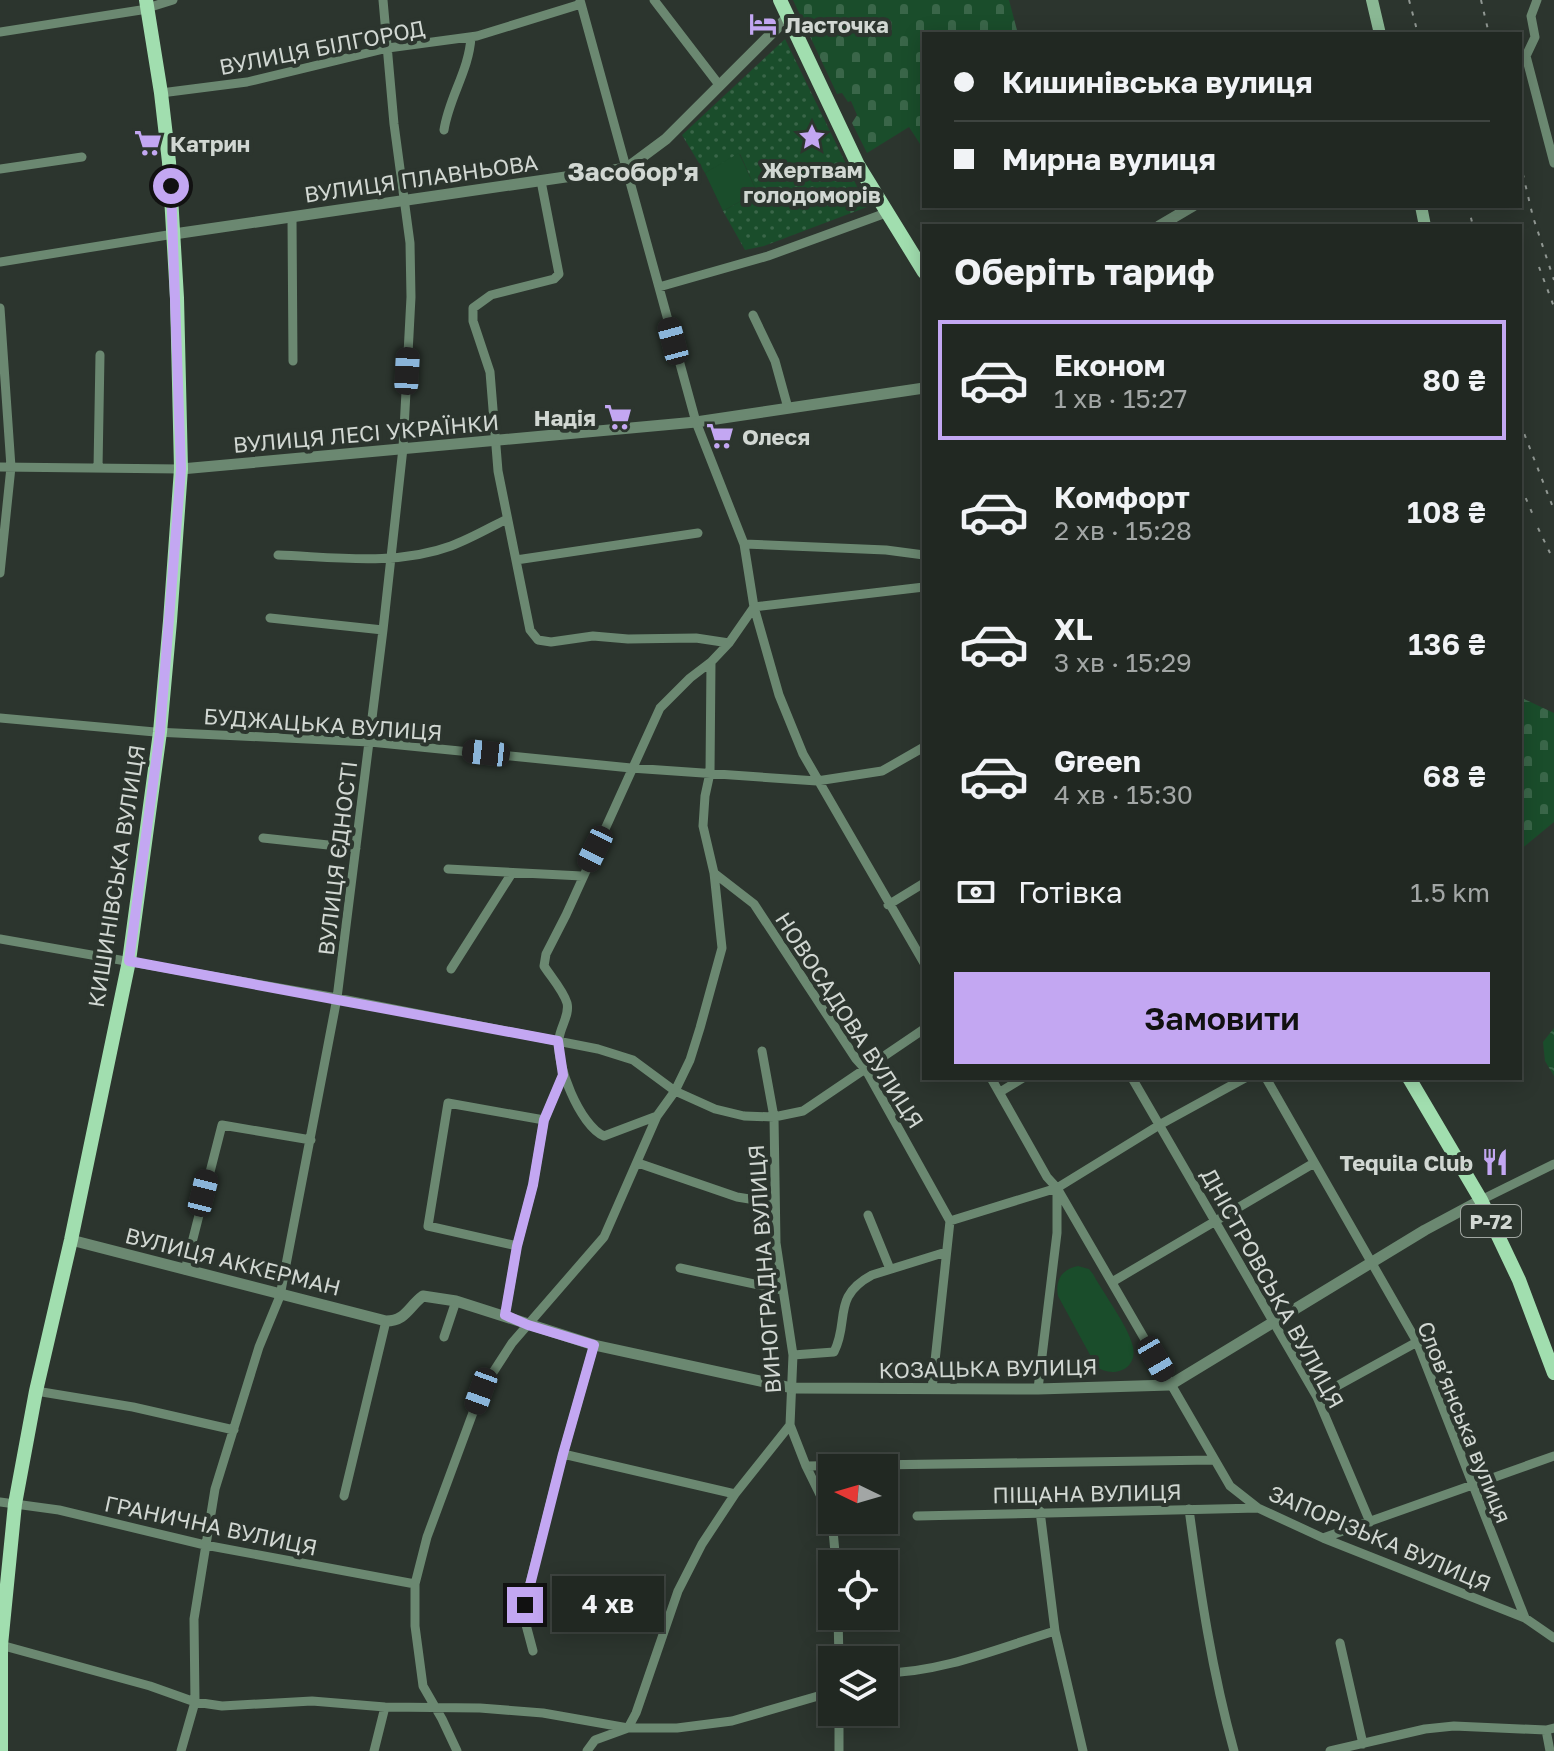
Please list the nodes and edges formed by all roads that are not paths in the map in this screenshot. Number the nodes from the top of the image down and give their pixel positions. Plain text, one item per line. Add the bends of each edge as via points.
1 (173, 0) edge
2 (383, 0) edge
3 (654, 0) edge
4 (780, 0) edge
5 (1372, 0) edge
6 (1537, 0) edge
7 (581, 2) edge
8 (147, 4) edge
9 (789, 16) junction
10 (0, 32) edge
11 (1380, 32) edge
12 (471, 37) junction
13 (388, 48) junction
14 (720, 86) junction
15 (161, 93) junction
16 (444, 130) dead end
17 (82, 157) dead end
18 (1554, 163) edge
19 (627, 168) junction
20 (0, 169) edge
21 (541, 181) junction
22 (405, 199) junction
23 (1190, 208) edge
24 (886, 213) junction
25 (292, 218) junction
26 (1162, 224) edge
27 (174, 234) junction
28 (0, 262) edge
29 (922, 269) edge
30 (659, 287) junction
31 (0, 308) edge
32 (753, 315) dead end
33 (100, 355) dead end
34 (293, 361) dead end
35 (922, 388) edge
36 (788, 408) junction
37 (696, 422) junction
38 (497, 441) junction
39 (403, 448) junction
40 (0, 467) edge
41 (11, 467) junction
42 (98, 468) junction
43 (181, 469) junction
44 (507, 519) junction
45 (698, 533) dead end
46 (744, 544) junction
47 (922, 554) edge
48 (278, 555) dead end
49 (391, 557) junction
50 (516, 560) junction
51 (0, 573) edge
52 (922, 587) edge
53 (754, 607) junction
54 (270, 618) dead end
55 (383, 630) junction
56 (729, 643) junction
57 (711, 662) junction
58 (0, 718) edge
59 (160, 732) junction
60 (370, 742) junction
61 (922, 748) edge
62 (631, 768) junction
63 (710, 773) junction
64 (817, 781) junction
65 (263, 838) dead end
66 (356, 848) junction
67 (448, 869) dead end
68 (512, 873) junction
69 (714, 873) junction
70 (582, 876) junction
71 (922, 884) edge
72 (888, 905) junction
73 (0, 939) edge
74 (922, 960) edge
75 (129, 961) junction
76 (451, 969) dead end
77 (337, 998) junction
78 (922, 1030) edge
79 (558, 1041) junction
80 (762, 1051) dead end
81 (866, 1070) junction
82 (563, 1075) junction
83 (992, 1080) edge
84 (1020, 1080) edge
85 (1133, 1080) edge
86 (1241, 1080) edge
87 (1267, 1080) edge
88 (1410, 1080) edge
89 (675, 1091) junction
90 (1000, 1092) junction
91 (657, 1116) junction
92 (774, 1117) junction
93 (544, 1120) junction
94 (1161, 1124) junction
95 (311, 1140) junction
96 (638, 1163) junction
97 (1314, 1163) junction
98 (1554, 1164) edge
99 (1057, 1188) junction
100 (1481, 1200) junction
101 (774, 1203) junction
102 (868, 1215) dead end
103 (1214, 1220) junction
104 (950, 1221) junction
105 (71, 1240) junction
106 (517, 1246) junction
107 (946, 1252) junction
108 (1371, 1262) junction
109 (680, 1268) dead end
110 (890, 1269) junction
111 (185, 1270) junction
112 (1112, 1282) junction
113 (782, 1290) junction
114 (280, 1296) junction
115 (456, 1301) junction
116 (505, 1315) junction
117 (386, 1321) junction
118 (1274, 1323) junction
119 (528, 1325) junction
120 (444, 1337) dead end
121 (1417, 1342) junction
122 (594, 1345) junction
123 (793, 1355) junction
124 (1554, 1373) edge
125 (1170, 1385) junction
126 (792, 1388) junction
127 (932, 1389) junction
128 (1038, 1389) junction
129 (36, 1391) junction
130 (1317, 1397) junction
131 (790, 1425) junction
132 (234, 1430) junction
133 (563, 1454) junction
134 (1554, 1456) edge
135 (1213, 1460) junction
136 (806, 1466) junction
137 (1471, 1484) junction
138 (1230, 1486) junction
139 (735, 1494) junction
140 (344, 1496) dead end
141 (7, 1503) edge
142 (1224, 1508) junction
143 (1258, 1508) junction
144 (1189, 1509) junction
145 (1040, 1511) junction
146 (917, 1516) dead end
147 (1370, 1522) junction
148 (1323, 1538) junction
149 (205, 1545) junction
150 (835, 1550) edge
151 (415, 1584) junction
152 (1525, 1618) junction
153 (1055, 1631) junction
154 (1554, 1638) edge
155 (1340, 1643) dead end
156 (1, 1645) edge
157 (533, 1651) dead end
158 (898, 1673) edge
159 (818, 1696) edge
160 (195, 1702) junction
161 (433, 1705) junction
162 (385, 1707) junction
163 (839, 1726) edge
164 (628, 1728) junction
165 (1550, 1729) edge
166 (1363, 1744) junction
167 (1, 1751) edge
168 (181, 1751) edge
169 (374, 1751) edge
170 (457, 1751) edge
171 (587, 1751) edge
172 (839, 1751) edge
173 (1083, 1751) edge
174 (1234, 1751) edge
175 (1330, 1751) edge
176 (1550, 1751) edge

1 - 8 street
2 - 13 street, ВУЛИЦЯ ЄДНОСТІ
3 - 14 street
4 - 9 main road
5 - 11 main road
6 - 18 street via 1531,16 1535,37 1526,56
7 - 12 street, ВУЛИЦЯ БІЛГОРОД
7 - 19 street
8 - 10 street
8 - 15 main road, КИШИНІВСЬКА ВУЛИЦЯ
9 - 14 street, ВУЛИЦЯ ПЛАВНЬОВА
9 - 24 main road via 839,128
12 - 13 street, ВУЛИЦЯ БІЛГОРОД
12 - 16 street
13 - 15 street, ВУЛИЦЯ БІЛГОРОД via 247,82
13 - 22 street, ВУЛИЦЯ ЄДНОСТІ
14 - 19 street, ВУЛИЦЯ ПЛАВНЬОВА via 666,139
15 - 27 main road, КИШИНІВСЬКА ВУЛИЦЯ
17 - 20 street
19 - 21 street, ВУЛИЦЯ ПЛАВНЬОВА
19 - 30 street
21 - 22 street, ВУЛИЦЯ ПЛАВНЬОВА
21 - 38 street via 559,274 491,295 473,308 490,372
22 - 25 street, ВУЛИЦЯ ПЛАВНЬОВА
22 - 39 street, ВУЛИЦЯ ЄДНОСТІ via 411,297
23 - 26 street
24 - 29 main road
24 - 30 street via 768,256
25 - 27 street, ВУЛИЦЯ ПЛАВНЬОВА
25 - 34 street
27 - 28 street, ВУЛИЦЯ ПЛАВНЬОВА
27 - 43 main road, КИШИНІВСЬКА ВУЛИЦЯ
30 - 37 street
31 - 41 street
32 - 36 street via 775,361
33 - 42 street
35 - 36 street, ВУЛИЦЯ ЛЕСІ УКРАЇНКИ
36 - 37 street, ВУЛИЦЯ ЛЕСІ УКРАЇНКИ
37 - 38 street, ВУЛИЦЯ ЛЕСІ УКРАЇНКИ
37 - 46 street
38 - 39 street, ВУЛИЦЯ ЛЕСІ УКРАЇНКИ
38 - 44 street
39 - 43 street, ВУЛИЦЯ ЛЕСІ УКРАЇНКИ
39 - 49 street, ВУЛИЦЯ ЄДНОСТІ
40 - 41 street, ВУЛИЦЯ ЛЕСІ УКРАЇНКИ
41 - 42 street, ВУЛИЦЯ ЛЕСІ УКРАЇНКИ
41 - 51 street
42 - 43 street, ВУЛИЦЯ ЛЕСІ УКРАЇНКИ
43 - 59 main road, КИШИНІВСЬКА ВУЛИЦЯ
44 - 49 street via 451,546
44 - 50 street
45 - 50 street
46 - 47 street
46 - 53 street
48 - 49 street
49 - 55 street, ВУЛИЦЯ ЄДНОСТІ
50 - 56 street via 530,630 538,640 593,636
52 - 53 street
53 - 56 street
53 - 64 street via 779,695
54 - 55 street
55 - 60 street, ВУЛИЦЯ ЄДНОСТІ
56 - 57 street
57 - 62 street via 660,708
57 - 63 street
58 - 59 street, БУДЖАЦЬКА ВУЛИЦЯ
59 - 60 street, БУДЖАЦЬКА ВУЛИЦЯ
59 - 75 main road, КИШИНІВСЬКА ВУЛИЦЯ
60 - 62 street, БУДЖАЦЬКА ВУЛИЦЯ
60 - 66 street, ВУЛИЦЯ ЄДНОСТІ
61 - 64 street, БУДЖАЦЬКА ВУЛИЦЯ via 882,771
62 - 63 street, БУДЖАЦЬКА ВУЛИЦЯ
62 - 70 street
63 - 64 street, БУДЖАЦЬКА ВУЛИЦЯ
63 - 69 street via 703,826
64 - 72 street
65 - 66 street
66 - 77 street, ВУЛИЦЯ ЄДНОСТІ
67 - 68 street
68 - 70 street
68 - 76 street
69 - 81 street, НОВОСАДОВА ВУЛИЦЯ via 754,904
69 - 89 street via 722,948 693,1050
70 - 79 street via 544,966 568,1008
71 - 72 street
72 - 74 street
73 - 75 street
75 - 77 street
75 - 105 main road, КИШИНІВСЬКА ВУЛИЦЯ
77 - 79 street
77 - 95 street, ВУЛИЦЯ ЄДНОСТІ
78 - 81 street
79 - 82 street
79 - 89 street via 633,1060
80 - 92 street, ВИНОГРАДНА ВУЛИЦЯ
81 - 92 street via 803,1111
81 - 104 street, НОВОСАДОВА ВУЛИЦЯ
82 - 91 street via 598,1134 613,1134
82 - 93 street
83 - 90 street, ЗАПОРІЗЬКА ВУЛИЦЯ
84 - 90 street
85 - 94 street, ДНІСТРОВСЬКА ВУЛИЦЯ
86 - 94 street
87 - 97 street, Словʼянська вулиця
88 - 100 main road, Р-72
89 - 91 street
89 - 92 street via 715,1109
90 - 99 street, ЗАПОРІЗЬКА ВУЛИЦЯ
91 - 96 street
92 - 101 street, ВИНОГРАДНА ВУЛИЦЯ
93 - 106 street
93 - 106 street via 448,1103 428,1226
94 - 99 street
94 - 103 street, ДНІСТРОВСЬКА ВУЛИЦЯ
95 - 111 street via 222,1125
95 - 114 street, ВУЛИЦЯ ЄДНОСТІ
96 - 101 street via 714,1190
96 - 119 street via 604,1237
97 - 103 street
97 - 108 street, Словʼянська вулиця
98 - 100 street, КОЗАЦЬКА ВУЛИЦЯ
99 - 104 street
99 - 112 street, ЗАПОРІЗЬКА ВУЛИЦЯ
99 - 128 street via 1057,1233
100 - 108 street, КОЗАЦЬКА ВУЛИЦЯ
100 - 124 main road, Р-72
101 - 113 street, ВИНОГРАДНА ВУЛИЦЯ
102 - 110 street
103 - 112 street
103 - 118 street, ДНІСТРОВСЬКА ВУЛИЦЯ
104 - 107 street
105 - 111 street, ВУЛИЦЯ АККЕРМАН
105 - 129 main road, КИШИНІВСЬКА ВУЛИЦЯ
106 - 116 street
107 - 110 street
107 - 127 street
108 - 118 street, КОЗАЦЬКА ВУЛИЦЯ
108 - 121 street, Словʼянська вулиця
109 - 113 street
110 - 123 street via 850,1291 834,1352
111 - 114 street, ВУЛИЦЯ АККЕРМАН
112 - 125 street, ЗАПОРІЗЬКА ВУЛИЦЯ
113 - 123 street, ВИНОГРАДНА ВУЛИЦЯ
114 - 117 street, ВУЛИЦЯ АККЕРМАН
114 - 132 street, ВУЛИЦЯ ЄДНОСТІ
115 - 116 street, КОЗАЦЬКА ВУЛИЦЯ
115 - 117 street, КОЗАЦЬКА ВУЛИЦЯ via 423,1296 404,1317
115 - 120 street
116 - 119 street, КОЗАЦЬКА ВУЛИЦЯ
117 - 140 street
118 - 125 street, КОЗАЦЬКА ВУЛИЦЯ
118 - 130 street, ДНІСТРОВСЬКА ВУЛИЦЯ
119 - 122 street, КОЗАЦЬКА ВУЛИЦЯ
119 - 151 street via 481,1391
121 - 130 street
121 - 137 street, Словʼянська вулиця
122 - 126 street, КОЗАЦЬКА ВУЛИЦЯ
122 - 133 street
123 - 126 street, ВИНОГРАДНА ВУЛИЦЯ
125 - 128 street, КОЗАЦЬКА ВУЛИЦЯ
125 - 135 street, ЗАПОРІЗЬКА ВУЛИЦЯ
126 - 127 street, КОЗАЦЬКА ВУЛИЦЯ
126 - 131 street, ВИНОГРАДНА ВУЛИЦЯ
127 - 128 street, КОЗАЦЬКА ВУЛИЦЯ
129 - 132 street
129 - 141 main road, КИШИНІВСЬКА ВУЛИЦЯ
130 - 147 street, ДНІСТРОВСЬКА ВУЛИЦЯ
131 - 136 street
131 - 139 street, ВИНОГРАДНА ВУЛИЦЯ
132 - 149 street, ВУЛИЦЯ ЄДНОСТІ
133 - 139 street
133 - 157 street via 525,1605
134 - 137 street
135 - 136 street
135 - 138 street, ЗАПОРІЗЬКА ВУЛИЦЯ
136 - 150 street via 832,1519
137 - 147 street
137 - 152 street, Словʼянська вулиця
138 - 142 street via 1233,1498
138 - 143 street, ЗАПОРІЗЬКА ВУЛИЦЯ
139 - 164 street, ВИНОГРАДНА ВУЛИЦЯ via 678,1591
141 - 149 street, ГРАНИЧНА ВУЛИЦЯ
141 - 156 main road, КИШИНІВСЬКА ВУЛИЦЯ
142 - 143 street, ПІЩАНА ВУЛИЦЯ
142 - 144 street, ПІЩАНА ВУЛИЦЯ
143 - 148 street, ЗАПОРІЗЬКА ВУЛИЦЯ
144 - 145 street, ПІЩАНА ВУЛИЦЯ
144 - 174 street via 1210,1646
145 - 146 street, ПІЩАНА ВУЛИЦЯ
145 - 153 street
147 - 148 street
148 - 152 street, ЗАПОРІЗЬКА ВУЛИЦЯ
149 - 151 street, ГРАНИЧНА ВУЛИЦЯ
149 - 160 street, ВУЛИЦЯ ЄДНОСТІ via 194,1619
151 - 161 street via 419,1671
152 - 154 street, ЗАПОРІЗЬКА ВУЛИЦЯ
153 - 158 street via 945,1665
153 - 173 street
155 - 166 street
156 - 160 street
156 - 167 main road, КИШИНІВСЬКА ВУЛИЦЯ
159 - 164 street via 732,1721
160 - 162 street via 222,1706 312,1701
160 - 168 street, ВУЛИЦЯ ЄДНОСТІ
161 - 162 street
161 - 164 street via 543,1713
161 - 170 street
162 - 169 street
163 - 172 street
164 - 171 street via 595,1740
165 - 166 street via 1454,1726
165 - 176 street
166 - 175 street

